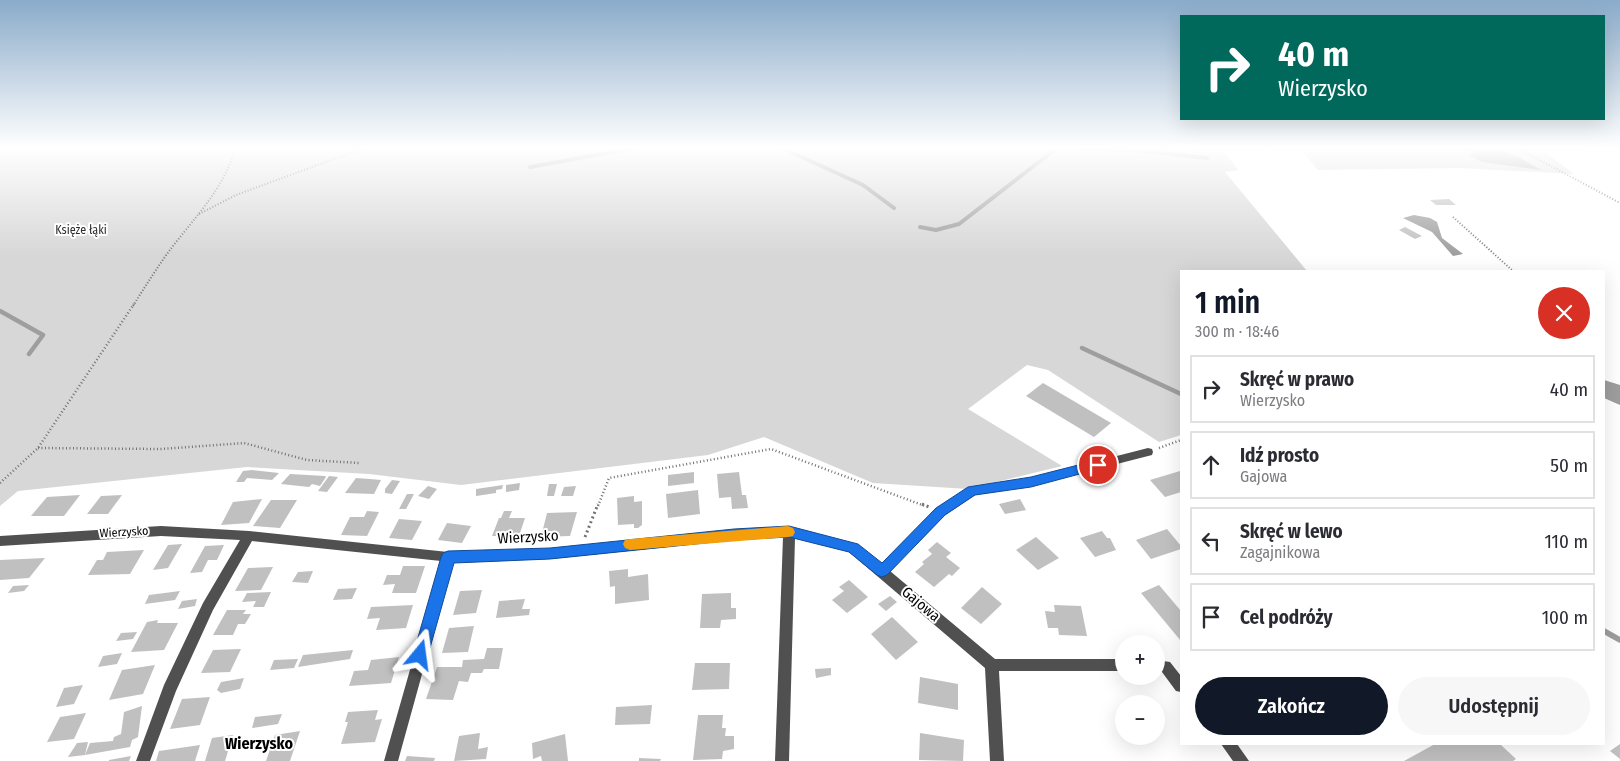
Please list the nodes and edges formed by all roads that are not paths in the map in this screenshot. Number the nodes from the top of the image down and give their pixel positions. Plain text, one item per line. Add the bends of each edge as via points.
1 (1148, 452) road end
2 (789, 532) junction
3 (248, 536) junction
4 (0, 541) edge
5 (580, 550) joint
6 (448, 557) junction
7 (882, 571) junction
8 (992, 665) junction
9 (1115, 666) edge
10 (1165, 666) edge
11 (1180, 685) edge
12 (1229, 745) edge
13 (143, 761) edge
14 (391, 761) edge
15 (782, 761) edge
16 (997, 761) edge
17 (1242, 761) edge

1 - 7 street via 1031,482 972,491 941,512
2 - 5 street, Gajowa via 734,534
2 - 7 street, Gajowa via 853,548
2 - 15 street
3 - 4 street, Wierzysko via 161,531
3 - 6 street, Wierzysko
3 - 13 street via 208,607 169,690
5 - 6 street, Wierzysko
6 - 14 street
7 - 8 street, Gajowa
8 - 9 street
8 - 16 street
10 - 11 street
12 - 17 street

